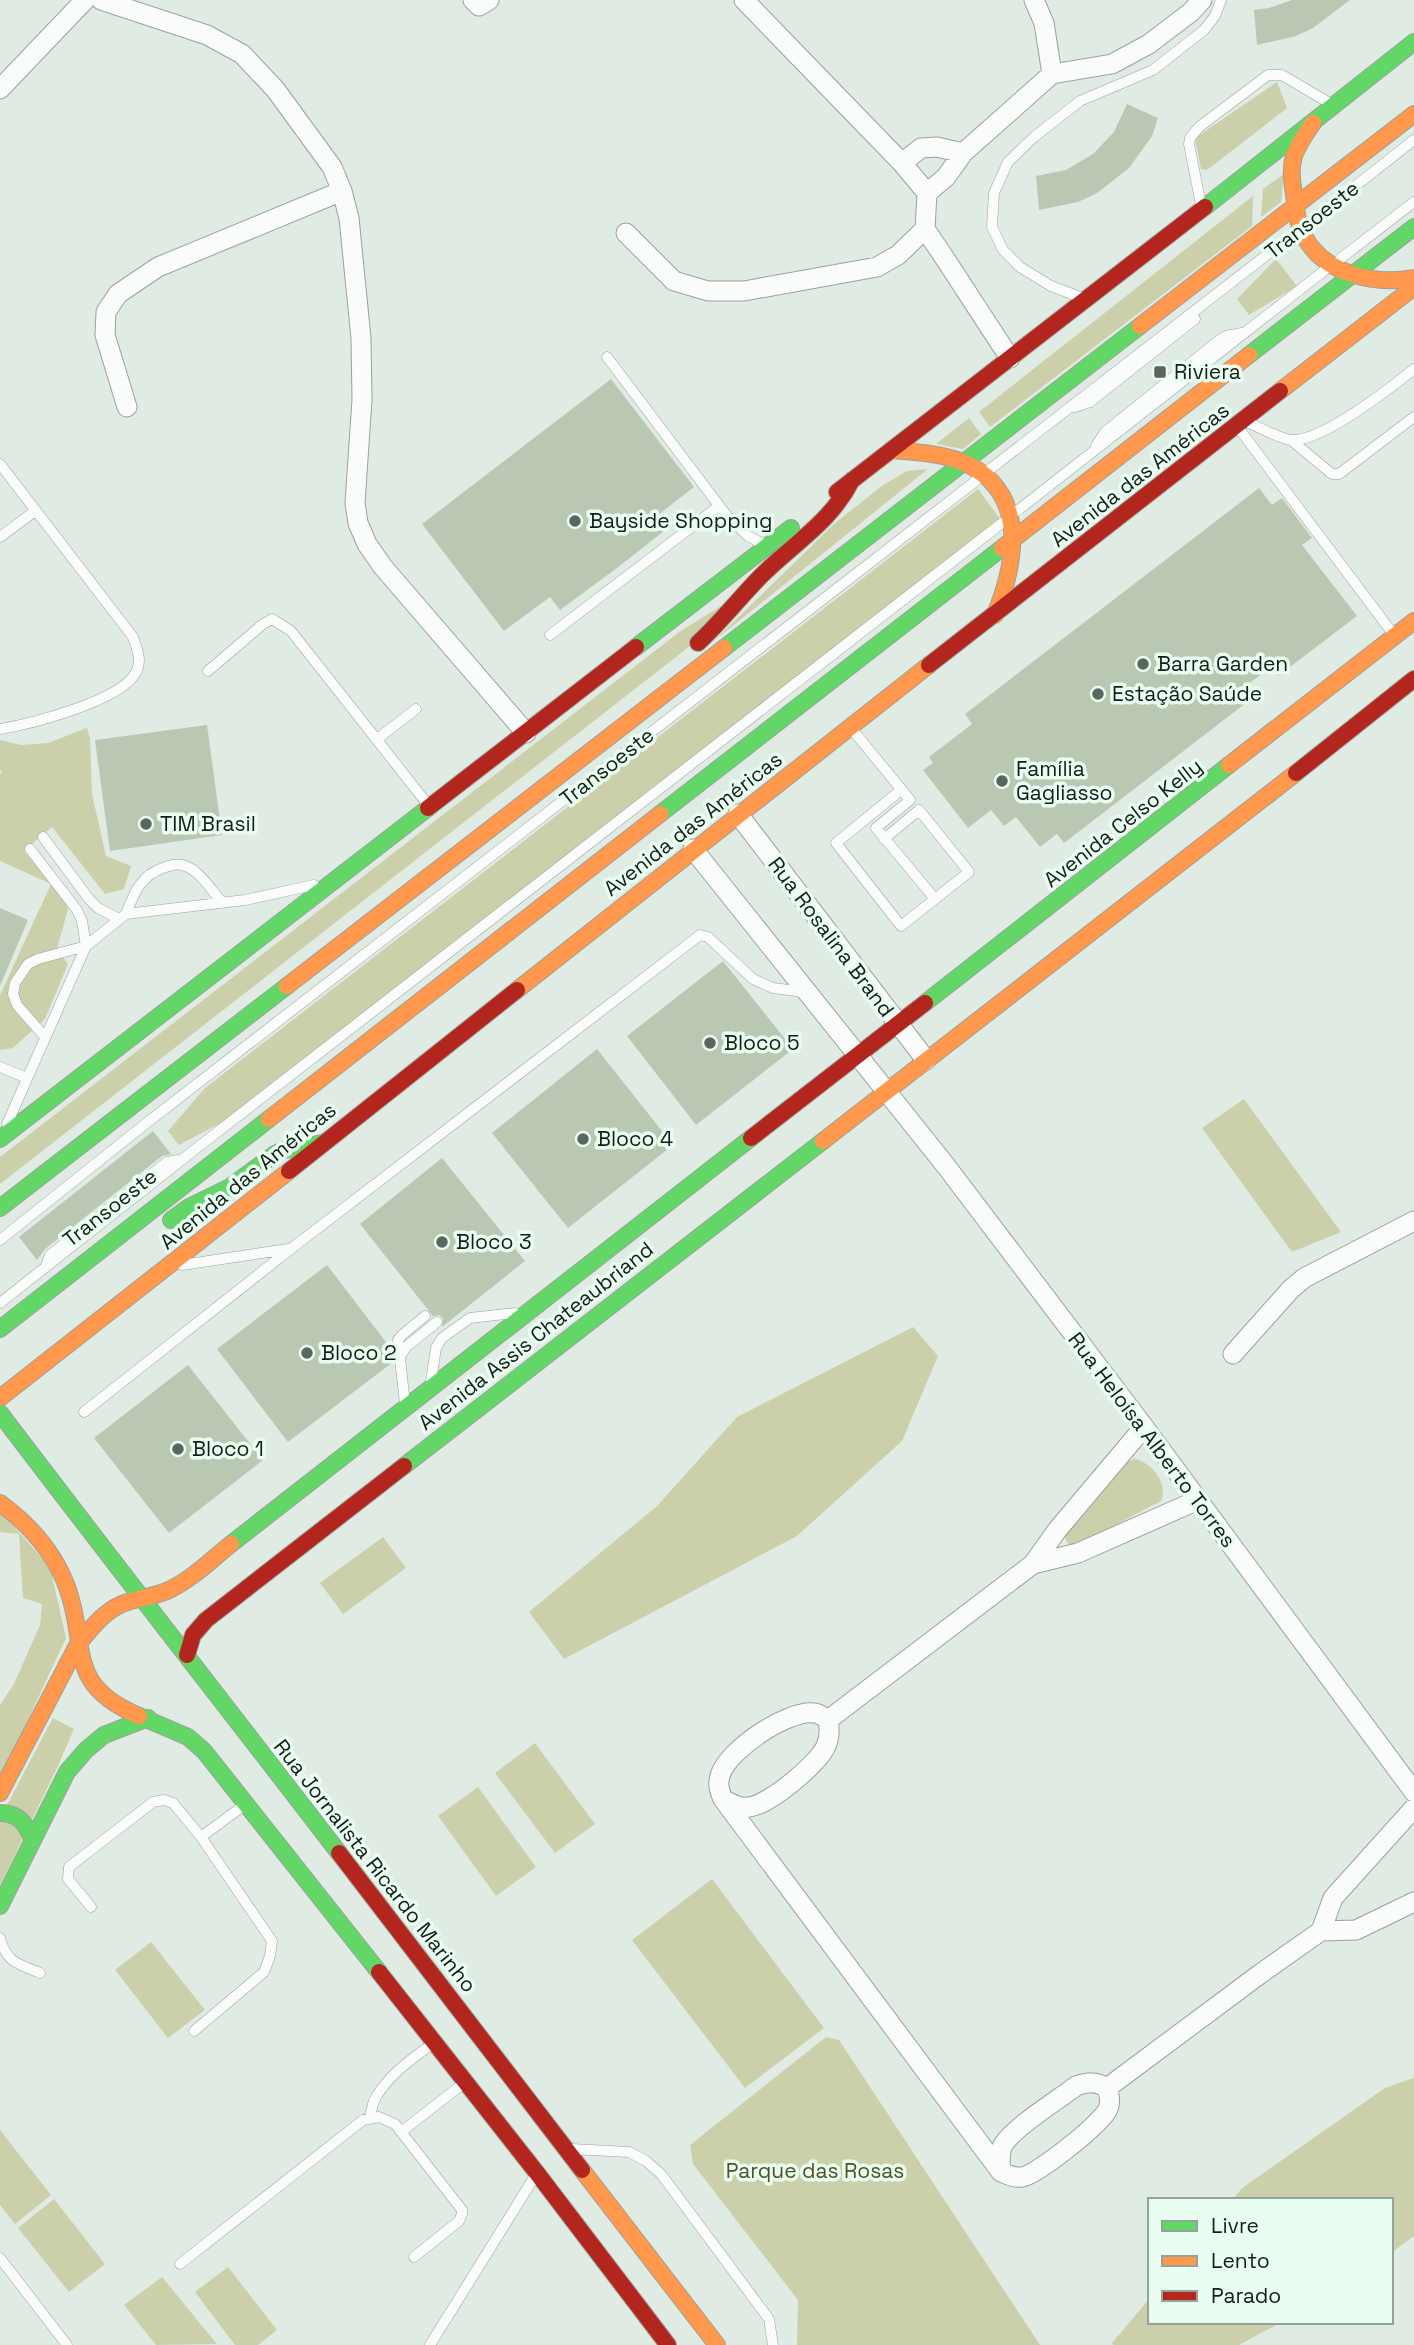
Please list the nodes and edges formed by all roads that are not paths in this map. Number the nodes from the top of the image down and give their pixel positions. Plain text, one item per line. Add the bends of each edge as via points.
1 (85, 0) edge
2 (101, 0) edge
3 (744, 0) edge
4 (1034, 0) edge
5 (1202, 0) edge
6 (1222, 0) edge
7 (1414, 42) edge
8 (1052, 74) junction
9 (0, 89) edge
10 (1335, 106) junction
11 (1414, 114) edge
12 (1313, 123) junction
13 (1414, 140) edge
14 (963, 153) junction
15 (902, 163) junction
16 (341, 191) junction
17 (927, 193) junction
18 (1414, 202) edge
19 (1295, 206) junction
20 (1202, 209) junction
21 (1414, 227) edge
22 (925, 229) junction
23 (1301, 229) junction
24 (626, 233) dead end
25 (1332, 265) junction
26 (1352, 275) junction
27 (1414, 278) edge
28 (1414, 287) edge
29 (1086, 299) junction
30 (607, 356) dead end
31 (1010, 358) junction
32 (1414, 369) edge
33 (127, 407) dead end
34 (1414, 417) edge
35 (1240, 423) junction
36 (1291, 440) junction
37 (891, 450) junction
38 (963, 463) junction
39 (0, 464) edge
40 (983, 475) junction
41 (852, 480) junction
42 (719, 506) junction
43 (35, 511) junction
44 (1011, 516) junction
45 (0, 537) edge
46 (1014, 539) junction
47 (767, 546) junction
48 (995, 615) junction
49 (1414, 621) edge
50 (550, 635) dead end
51 (1395, 637) junction
52 (682, 657) dead end
53 (208, 671) dead end
54 (1414, 679) edge
55 (646, 689) dead end
56 (416, 709) dead end
57 (851, 728) junction
58 (0, 729) edge
59 (616, 732) junction
60 (526, 733) junction
61 (377, 739) junction
62 (901, 789) junction
63 (430, 806) junction
64 (738, 814) junction
65 (1207, 820) dead end
66 (43, 837) dead end
67 (884, 839) junction
68 (1206, 844) junction
69 (30, 849) dead end
70 (694, 849) junction
71 (332, 881) junction
72 (935, 900) junction
73 (221, 901) junction
74 (122, 916) junction
75 (86, 946) junction
76 (806, 992) junction
77 (898, 1024) junction
78 (45, 1037) junction
79 (856, 1056) junction
80 (926, 1060) junction
81 (0, 1067) edge
82 (27, 1077) junction
83 (885, 1091) junction
84 (0, 1139) edge
85 (322, 1143) junction
86 (737, 1149) junction
87 (756, 1150) dead end
88 (0, 1208) edge
89 (1414, 1221) edge
90 (118, 1238) junction
91 (0, 1240) edge
92 (292, 1248) junction
93 (168, 1267) junction
94 (0, 1303) edge
95 (529, 1311) junction
96 (8, 1315) edge
97 (425, 1316) dead end
98 (436, 1322) dead end
99 (0, 1329) edge
100 (1233, 1354) dead end
101 (399, 1358) junction
102 (430, 1389) junction
103 (0, 1398) edge
104 (405, 1408) junction
105 (84, 1412) dead end
106 (0, 1413) edge
107 (1144, 1427) junction
108 (1198, 1500) junction
109 (0, 1503) edge
110 (213, 1558) junction
111 (1033, 1564) junction
112 (240, 1593) junction
113 (142, 1600) junction
114 (78, 1644) junction
115 (187, 1656) junction
116 (148, 1718) junction
117 (828, 1720) junction
118 (1414, 1792) edge
119 (0, 1793) edge
120 (723, 1799) junction
121 (246, 1804) junction
122 (1414, 1808) edge
123 (0, 1813) edge
124 (201, 1837) junction
125 (33, 1840) junction
126 (352, 1890) junction
127 (324, 1901) junction
128 (1414, 1902) edge
129 (0, 1906) edge
130 (91, 1907) dead end
131 (1321, 1931) junction
132 (0, 1938) edge
133 (40, 1973) dead end
134 (194, 2031) dead end
135 (434, 2042) junction
136 (465, 2082) junction
137 (1107, 2088) junction
138 (370, 2118) junction
139 (401, 2132) junction
140 (551, 2161) junction
141 (1001, 2172) junction
142 (0, 2258) edge
143 (414, 2258) dead end
144 (180, 2264) dead end
145 (67, 2345) edge
146 (430, 2345) edge
147 (668, 2345) edge
148 (717, 2345) edge
149 (773, 2345) edge

1 - 9 street
2 - 16 street via 207,35 243,54 332,167
3 - 15 street
4 - 8 street via 1044,23
5 - 8 street via 1149,44 1112,64
6 - 29 lane via 1204,30 1153,70 1080,101 1008,162 994,193 992,227 1003,250 1051,286
7 - 10 main road
8 - 14 street
10 - 12 main road
10 - 20 lane via 1282,75 1268,75 1209,119 1193,132 1189,145
11 - 19 main road
12 - 19 main road via 1292,166
12 - 20 main road
13 - 23 lane, Transoeste
14 - 15 street via 922,148
14 - 17 street
15 - 17 street
16 - 33 street via 158,267 118,294 106,312 105,335
16 - 60 street via 349,218 361,338 358,523 383,567
17 - 22 street
18 - 25 lane, Transoeste
19 - 23 main road
19 - 38 main road
20 - 29 main road
21 - 26 main road, Avenida das Américas
22 - 24 street via 898,255 877,267 744,291 708,291 674,281
22 - 31 street
23 - 25 main road
23 - 40 lane, Transoeste via 1205,303 1200,315 1103,393 1070,408
25 - 26 main road
25 - 44 lane, Transoeste via 1246,332 1217,342 1105,432 1095,450
26 - 27 main road via 1383,282
26 - 46 main road, Avenida das Américas
28 - 35 main road, Avenida das Américas
29 - 31 main road
30 - 42 lane
31 - 37 main road
32 - 36 lane via 1331,427
34 - 36 lane via 1339,474 1332,474
35 - 36 lane
35 - 48 main road, Avenida das Américas
35 - 51 lane
37 - 38 main road
37 - 41 main road
38 - 40 main road
38 - 59 main road
39 - 43 lane
40 - 44 main road via 1001,494
40 - 91 lane, Transoeste via 144,1125 134,1141 32,1222
41 - 47 main road
41 - 52 main road via 837,508 761,576
42 - 47 lane via 748,536
42 - 50 lane
43 - 45 lane
43 - 58 lane via 133,637 140,659 137,672 118,691 58,714
44 - 46 main road
44 - 94 lane, Transoeste via 184,1158 167,1162 50,1255 45,1268
46 - 48 main road via 1007,588
46 - 90 main road, Avenida das Américas
47 - 60 main road
48 - 57 main road, Avenida das Américas
49 - 51 main road, Avenida Celso Kelly
51 - 77 main road, Avenida Celso Kelly via 1185,808
53 - 61 lane via 272,619 291,631
54 - 68 main road via 1253,798
55 - 59 main road via 625,712
56 - 61 lane
57 - 62 lane
57 - 64 main road, Avenida das Américas
59 - 88 main road
60 - 63 main road
61 - 63 lane
62 - 67 lane via 910,800 876,828
62 - 72 lane via 836,844 901,926
63 - 71 main road
64 - 70 main road, Avenida das Américas
64 - 77 street, Rua Rosalina Brand
65 - 68 main road
66 - 74 lane via 98,908
67 - 72 lane
67 - 72 lane via 919,810 969,872
68 - 80 main road
69 - 75 lane via 77,910
70 - 76 street
70 - 85 main road, Avenida das Américas
71 - 73 lane
71 - 84 main road
73 - 74 lane
73 - 74 lane via 197,873 174,864 151,872
74 - 75 lane
75 - 78 lane
75 - 78 lane via 28,964 15,983 17,1005
76 - 79 street
76 - 92 lane via 773,988 753,979 708,937 700,935
77 - 79 main road, Avenida Celso Kelly
77 - 80 street, Rua Rosalina Brand
78 - 82 lane
79 - 83 street
79 - 86 main road, Avenida Assis Chateaubriand
80 - 83 main road, Avenida Assis Chateaubriand
81 - 82 lane
82 - 84 lane
83 - 107 street, Rua Heloísa Alberto Torres
83 - 112 main road, Avenida Assis Chateaubriand via 766,1177
85 - 90 main road via 284,1150 162,1225
85 - 93 main road, Avenida das Américas
86 - 87 main road
86 - 95 main road, Avenida Assis Chateaubriand
89 - 100 street via 1304,1278
90 - 96 main road, Avenida das Américas
92 - 93 lane
92 - 105 lane
93 - 103 main road, Avenida das Américas
95 - 102 main road, Avenida Assis Chateaubriand
95 - 102 lane via 470,1318 442,1338 436,1348
96 - 99 main road, Avenida das Américas
97 - 101 lane via 399,1337
98 - 101 lane via 405,1347
101 - 104 lane
102 - 104 main road, Avenida Assis Chateaubriand
104 - 110 main road, Avenida Assis Chateaubriand
106 - 113 main road, Rua Jornalista Ricardo Marinho
107 - 108 street, Rua Heloísa Alberto Torres
107 - 111 street
108 - 111 street via 1078,1553
108 - 118 street, Rua Heloísa Alberto Torres
109 - 114 main road, Rua Jornalista Ricardo Marinho via 34,1531 56,1564 71,1601
110 - 112 main road via 210,1573 219,1588
110 - 113 main road, Avenida Assis Chateaubriand via 180,1584
111 - 117 street
112 - 115 main road, Avenida Assis Chateaubriand via 196,1629
113 - 114 main road, Avenida Assis Chateaubriand via 107,1613
113 - 115 main road, Rua Jornalista Ricardo Marinho
114 - 116 main road, Rua Jornalista Ricardo Marinho via 86,1672 103,1696 121,1709
114 - 119 main road, Avenida Assis Chateaubriand
115 - 126 main road, Rua Jornalista Ricardo Marinho
116 - 121 main road, Rua Jornalista Ricardo Marinho via 190,1738
116 - 125 main road via 104,1735 86,1750 67,1772
117 - 120 street via 831,1732 817,1761 766,1801 751,1807
117 - 120 street via 815,1713 779,1721 732,1755 719,1780
120 - 141 street
121 - 124 lane
121 - 127 main road, Rua Jornalista Ricardo Marinho
122 - 131 street via 1333,1898
123 - 125 main road via 22,1819
124 - 130 lane via 173,1803 153,1802 69,1867 68,1879
124 - 134 lane via 272,1941 264,1972
125 - 129 main road
126 - 127 main road
126 - 140 main road, Rua Jornalista Ricardo Marinho
127 - 135 main road, Rua Jornalista Ricardo Marinho
128 - 131 street via 1356,1930
131 - 137 street
132 - 133 lane via 9,1959
135 - 136 main road, Rua Jornalista Ricardo Marinho
135 - 138 lane via 384,2086 373,2102
136 - 139 lane
136 - 140 main road, Rua Jornalista Ricardo Marinho
137 - 141 street via 1088,2082 1076,2087 1012,2135 1003,2146
137 - 141 street via 1109,2108 1101,2121 1024,2177
138 - 139 lane via 386,2119
138 - 144 lane
139 - 143 lane via 462,2214
140 - 146 lane
140 - 147 main road, Rua Jornalista Ricardo Marinho
140 - 148 main road, Rua Jornalista Ricardo Marinho
140 - 149 lane via 629,2152 646,2161 769,2319
142 - 145 lane

